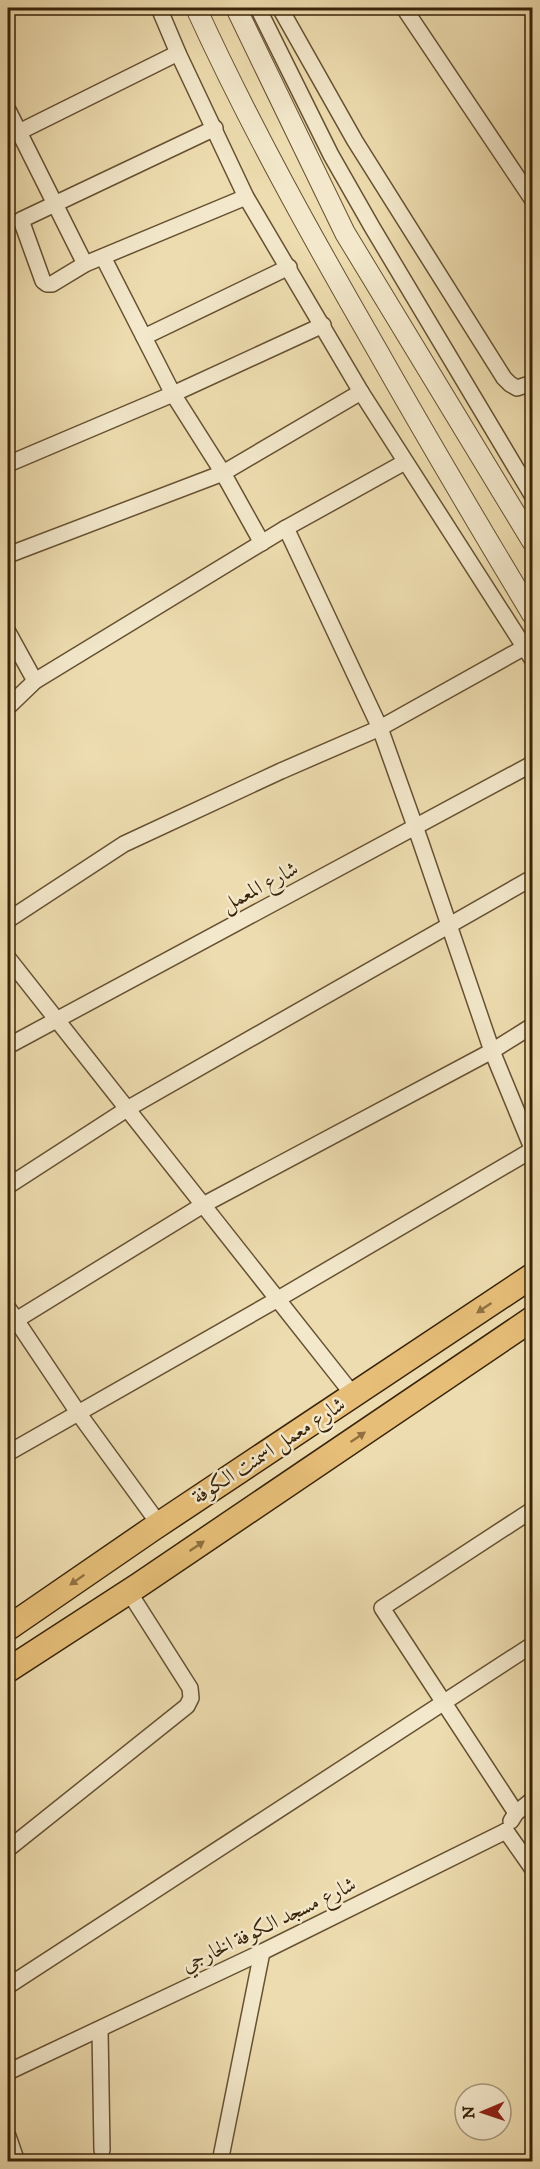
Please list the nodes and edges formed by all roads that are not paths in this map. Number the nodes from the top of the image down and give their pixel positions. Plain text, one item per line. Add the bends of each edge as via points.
1 (159, 8) edge
2 (196, 8) edge
3 (236, 8) edge
4 (258, 8) edge
5 (280, 8) edge
6 (404, 8) edge
7 (178, 53) junction
8 (8, 110) edge
9 (215, 128) junction
10 (19, 132) junction
11 (246, 197) junction
12 (532, 199) edge
13 (55, 203) junction
14 (14, 223) edge
15 (103, 256) junction
16 (85, 264) junction
17 (290, 267) junction
18 (323, 325) junction
19 (401, 325) junction
20 (144, 337) junction
21 (374, 346) junction
22 (532, 383) edge
23 (361, 392) junction
24 (173, 394) junction
25 (405, 462) junction
26 (8, 464) edge
27 (223, 473) junction
28 (532, 495) edge
29 (286, 528) junction
30 (532, 541) edge
31 (262, 543) junction
32 (8, 555) edge
33 (532, 614) edge
34 (8, 632) edge
35 (529, 653) edge
36 (35, 681) junction
37 (8, 707) edge
38 (380, 728) junction
39 (532, 764) edge
40 (416, 828) junction
41 (532, 878) edge
42 (8, 920) edge
43 (449, 924) junction
44 (8, 958) edge
45 (56, 1019) junction
46 (532, 1026) edge
47 (8, 1046) edge
48 (492, 1050) junction
49 (127, 1109) junction
50 (532, 1149) edge
51 (8, 1186) edge
52 (203, 1205) junction
53 (532, 1276) edge
54 (278, 1299) junction
55 (10, 1318) edge
56 (532, 1319) edge
57 (354, 1395) junction
58 (79, 1414) junction
59 (8, 1453) edge
60 (532, 1510) edge
61 (156, 1526) junction
62 (116, 1553) junction
63 (171, 1564) junction
64 (134, 1589) junction
65 (8, 1628) edge
66 (532, 1645) edge
67 (8, 1670) edge
68 (444, 1704) junction
69 (532, 1800) edge
70 (516, 1813) junction
71 (506, 1831) junction
72 (8, 1849) edge
73 (532, 1868) edge
74 (262, 1952) junction
75 (8, 1986) edge
76 (100, 2030) junction
77 (8, 2072) edge
78 (8, 2136) edge
79 (102, 2150) dead end
80 (16, 2162) edge
81 (219, 2162) edge

1 - 7 street
2 - 21 street via 315,242
3 - 19 street via 345,233
4 - 28 street via 331,155
5 - 22 street via 355,141 504,378 517,388
6 - 12 street
7 - 9 street
7 - 10 street
8 - 10 street
9 - 11 street
9 - 13 street
10 - 13 street
11 - 15 street
11 - 17 street
13 - 14 street
13 - 16 street
14 - 16 street via 47,284
15 - 16 street
15 - 20 street
17 - 18 street
17 - 20 street
18 - 23 street
18 - 24 street
19 - 21 street
19 - 30 street
20 - 24 street
21 - 33 street
23 - 25 street
23 - 27 street
24 - 26 street
24 - 27 street
25 - 29 street
25 - 35 street
27 - 31 street
27 - 32 street
29 - 31 street
29 - 38 street
31 - 36 street
34 - 36 street
35 - 38 street
36 - 37 street
38 - 40 street
38 - 42 street via 124,844
39 - 40 street, شارع المعمل
40 - 43 street
40 - 45 street, شارع المعمل
41 - 43 street
43 - 48 street
43 - 49 street
44 - 45 street
45 - 47 street, شارع المعمل
45 - 49 street
46 - 48 street
48 - 50 street
48 - 52 street
49 - 51 street
49 - 52 street
50 - 54 street
52 - 54 street
52 - 55 street
53 -> 57 main road, شارع معمل اسمنت الكوفة
54 - 57 street
54 - 58 street
55 - 58 street
63 -> 56 main road, شارع معمل اسمنت الكوفة
57 - 61 main road, شارع معمل اسمنت الكوفة
58 - 59 street
58 - 61 street
60 - 68 street via 382,1608
61 - 62 main road, شارع معمل اسمنت الكوفة
61 - 63 main road via 153,1548
62 - 64 main road via 128,1557 138,1569
62 -> 65 main road, شارع معمل اسمنت الكوفة
63 - 64 main road, شارع معمل اسمنت الكوفة
64 - 67 main road, شارع معمل اسمنت الكوفة
64 - 72 street via 190,1688 191,1698 187,1706
66 - 68 street
68 - 70 street
68 - 75 street
69 - 70 street
70 - 71 street
71 - 73 street
71 - 74 street, شارع مسجد الكوفة الخارجي
74 - 76 street, شارع مسجد الكوفة الخارجي
74 - 81 street
76 - 77 street, شارع مسجد الكوفة الخارجي
76 - 79 street
78 - 80 street

